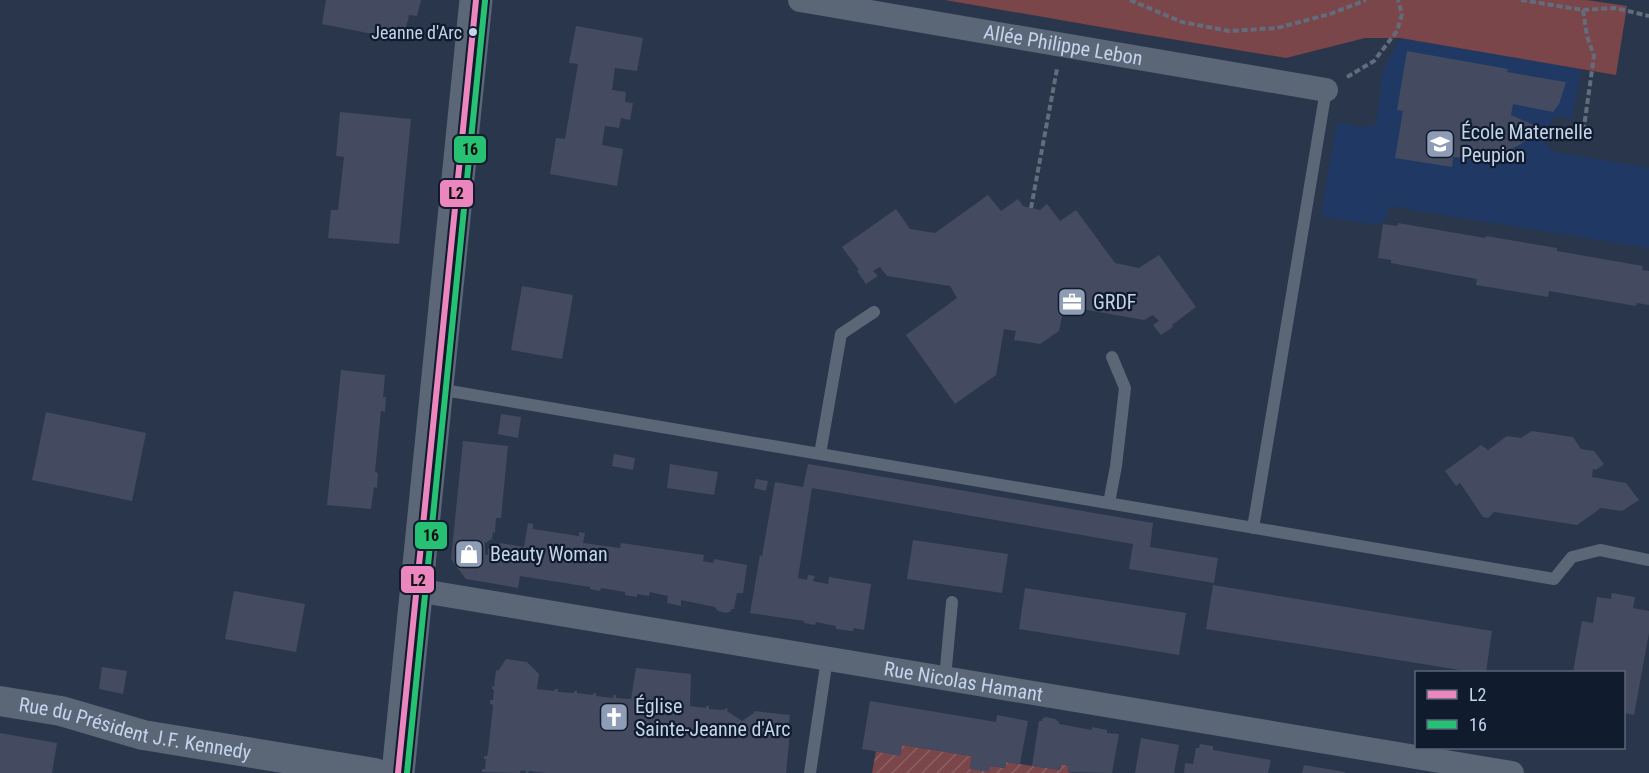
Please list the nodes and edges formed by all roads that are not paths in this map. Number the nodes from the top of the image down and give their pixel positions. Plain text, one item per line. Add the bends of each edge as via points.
1 (476, 0) edge
2 (800, 0) edge
3 (831, 3) edge
4 (1326, 90) joint
5 (874, 312) dead end
6 (1112, 357) dead end
7 (438, 389) junction
8 (820, 454) junction
9 (1109, 503) junction
10 (1253, 528) junction
11 (1649, 560) edge
12 (416, 590) junction
13 (952, 602) dead end
14 (827, 659) junction
15 (945, 678) junction
16 (0, 701) edge
17 (375, 773) edge
18 (398, 773) edge
19 (810, 773) edge
20 (1512, 773) edge

1 - 7 main road
2 - 3 street, Allée Philippe Lebon
3 - 4 street, Allée Philippe Lebon
4 - 10 lane
5 - 8 lane via 841,334
6 - 9 lane via 1125,388
7 - 8 lane
7 - 12 main road
8 - 9 lane
9 - 10 lane
10 - 11 lane via 1554,579 1572,556 1600,550
12 - 14 street, Rue Nicolas Hamant
12 - 18 main road
13 - 15 lane
14 - 15 street, Rue Nicolas Hamant
14 - 19 lane
15 - 20 street, Rue Nicolas Hamant
16 - 17 street, Rue du Président J.F. Kennedy via 61,711 143,735

